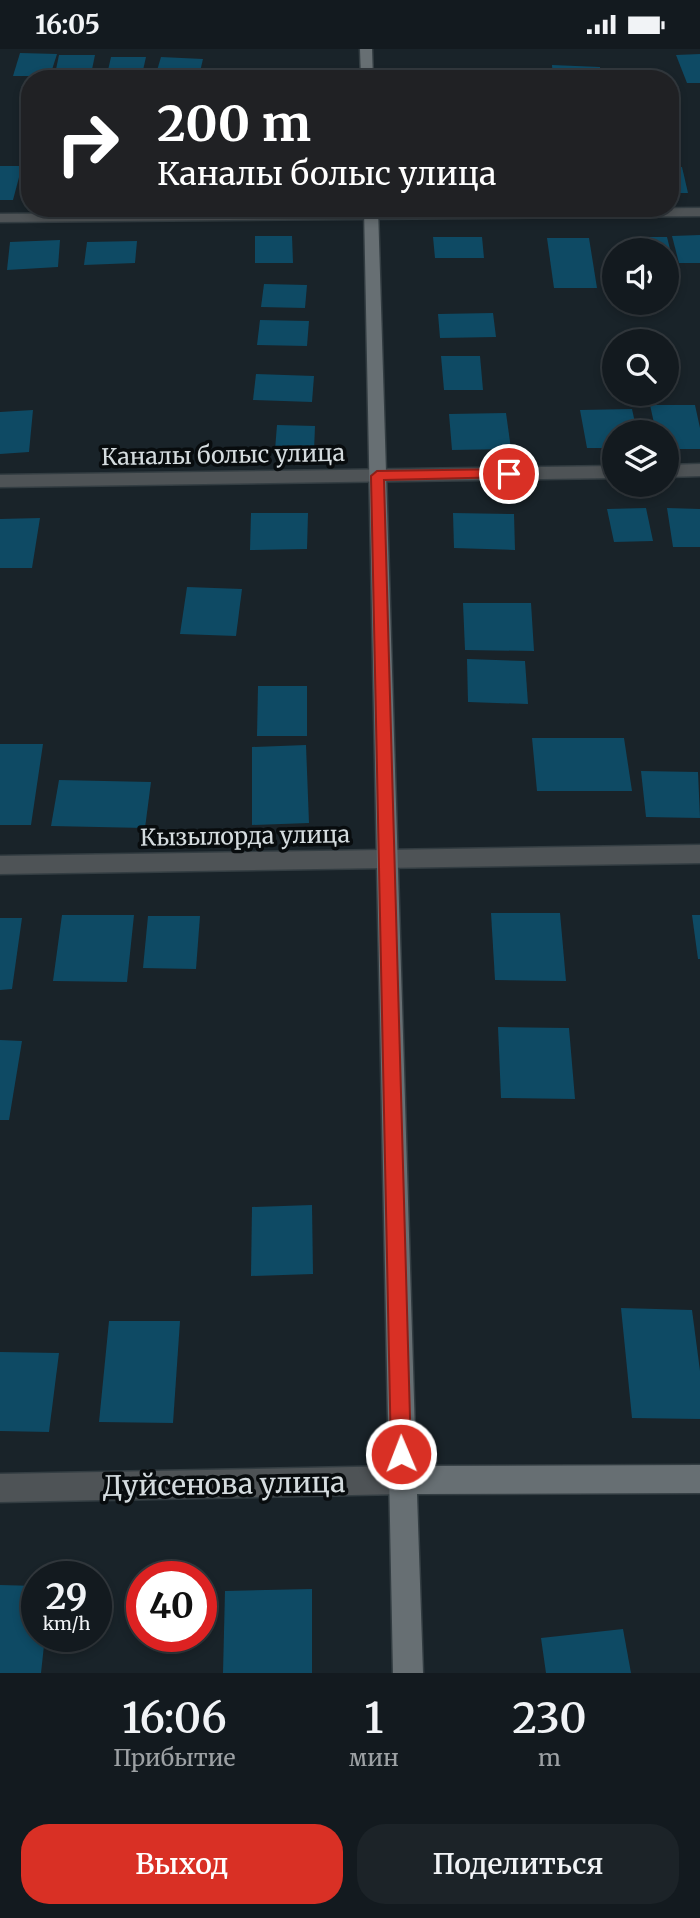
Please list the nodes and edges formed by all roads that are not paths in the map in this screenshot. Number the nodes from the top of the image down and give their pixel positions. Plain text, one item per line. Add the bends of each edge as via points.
1 (366, 49) edge
2 (367, 70) edge
3 (679, 212) edge
4 (700, 212) edge
5 (62, 217) edge
6 (371, 217) edge
7 (0, 218) edge
8 (700, 470) edge
9 (679, 471) edge
10 (602, 472) edge
11 (377, 476) junction
12 (0, 481) edge
13 (700, 854) edge
14 (387, 861) junction
15 (0, 865) edge
16 (700, 1479) edge
17 (402, 1481) junction
18 (0, 1488) edge
19 (408, 1673) edge

1 - 2 street
3 - 4 street
5 - 7 street
6 - 11 street
8 - 9 street
10 - 11 street, Каналы болыс улица
11 - 12 street, Каналы болыс улица
11 - 14 street
13 - 14 street, Кызылорда улица
14 - 15 street, Кызылорда улица
14 - 17 street
16 - 17 street, Дуйсенова улица
17 - 18 street, Дуйсенова улица
17 - 19 street

